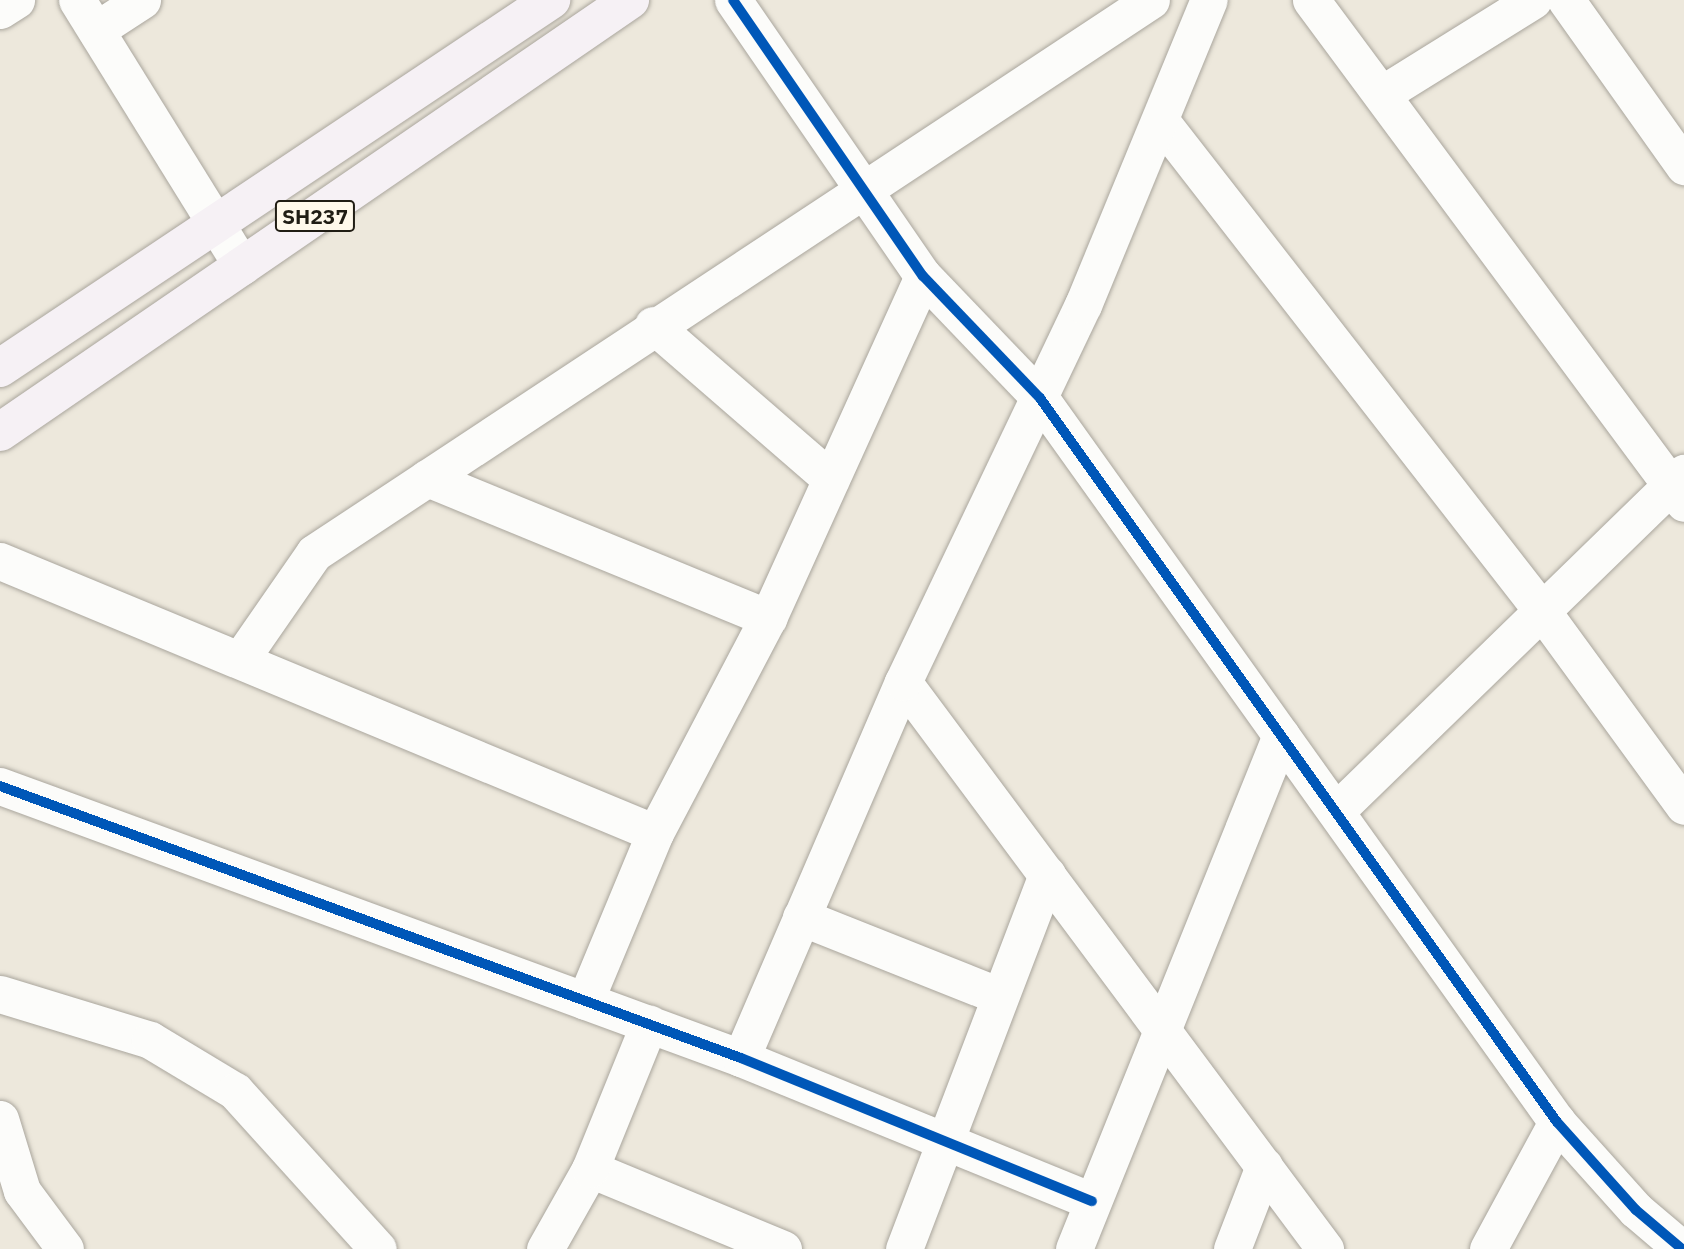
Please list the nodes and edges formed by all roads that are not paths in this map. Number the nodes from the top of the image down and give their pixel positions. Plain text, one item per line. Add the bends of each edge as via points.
1 (16, 0) edge
2 (77, 0) edge
3 (142, 0) edge
4 (551, 0) edge
5 (630, 0) edge
6 (733, 0) edge
7 (1151, 0) edge
8 (1209, 0) edge
9 (1311, 0) edge
10 (1533, 0) edge
11 (1566, 0) edge
12 (0, 10) edge
13 (96, 30) junction
14 (1382, 94) junction
15 (1160, 120) junction
16 (1684, 166) edge
17 (861, 186) junction
18 (215, 224) junction
19 (242, 266) junction
20 (923, 276) junction
21 (653, 326) junction
22 (0, 368) edge
23 (1040, 398) junction
24 (0, 432) edge
25 (426, 478) junction
26 (831, 479) junction
27 (1679, 487) edge
28 (0, 561) edge
29 (1539, 607) junction
30 (768, 618) junction
31 (242, 657) junction
32 (903, 682) junction
33 (1281, 735) junction
34 (0, 786) edge
35 (1684, 806) edge
36 (1336, 811) junction
37 (655, 833) junction
38 (1047, 874) junction
39 (801, 917) junction
40 (0, 994) edge
41 (1000, 996) junction
42 (585, 1001) junction
43 (649, 1024) junction
44 (1164, 1029) junction
45 (741, 1058) junction
46 (0, 1119) edge
47 (1557, 1122) junction
48 (944, 1141) junction
49 (1264, 1166) junction
50 (590, 1169) junction
51 (1092, 1201) junction
52 (65, 1249) edge
53 (378, 1249) edge
54 (545, 1249) edge
55 (783, 1249) edge
56 (904, 1249) edge
57 (1074, 1249) edge
58 (1232, 1249) edge
59 (1325, 1249) edge
60 (1488, 1249) edge
61 (1682, 1249) edge

1 - 12 street
2 - 13 street
3 - 13 street
4 - 18 main road, SH237
5 - 19 main road, SH237
6 - 17 street
7 - 17 street
8 - 15 street
9 - 14 street
10 - 14 street
11 - 16 street
13 - 18 street
14 - 27 street
15 - 23 street
15 - 29 street
17 - 20 street
17 - 21 street
18 - 19 street
18 - 22 main road, SH237
19 - 24 main road, SH237
20 - 23 street
20 - 26 street
21 - 25 street
21 - 26 street
23 - 32 street
23 - 33 street
25 - 30 street
25 - 31 street via 314,553
26 - 30 street
27 - 29 street
28 - 31 street
29 - 35 street
29 - 36 street
30 - 37 street
31 - 37 street
32 - 38 street
32 - 39 street
33 - 36 street
33 - 44 street
34 - 42 street
36 - 47 street
37 - 42 street
38 - 41 street
38 - 44 street
39 - 41 street
39 - 45 street
40 - 53 street via 150,1040 235,1090
41 - 48 street
42 - 43 street
43 - 45 street
43 - 50 street
44 - 49 street
44 - 51 street
45 - 48 street
46 - 52 street via 22,1191
47 - 60 street
47 - 61 street via 1636,1210
48 - 51 street
48 - 56 street
49 - 58 street
49 - 59 street
50 - 54 street
50 - 55 street
51 - 57 street

